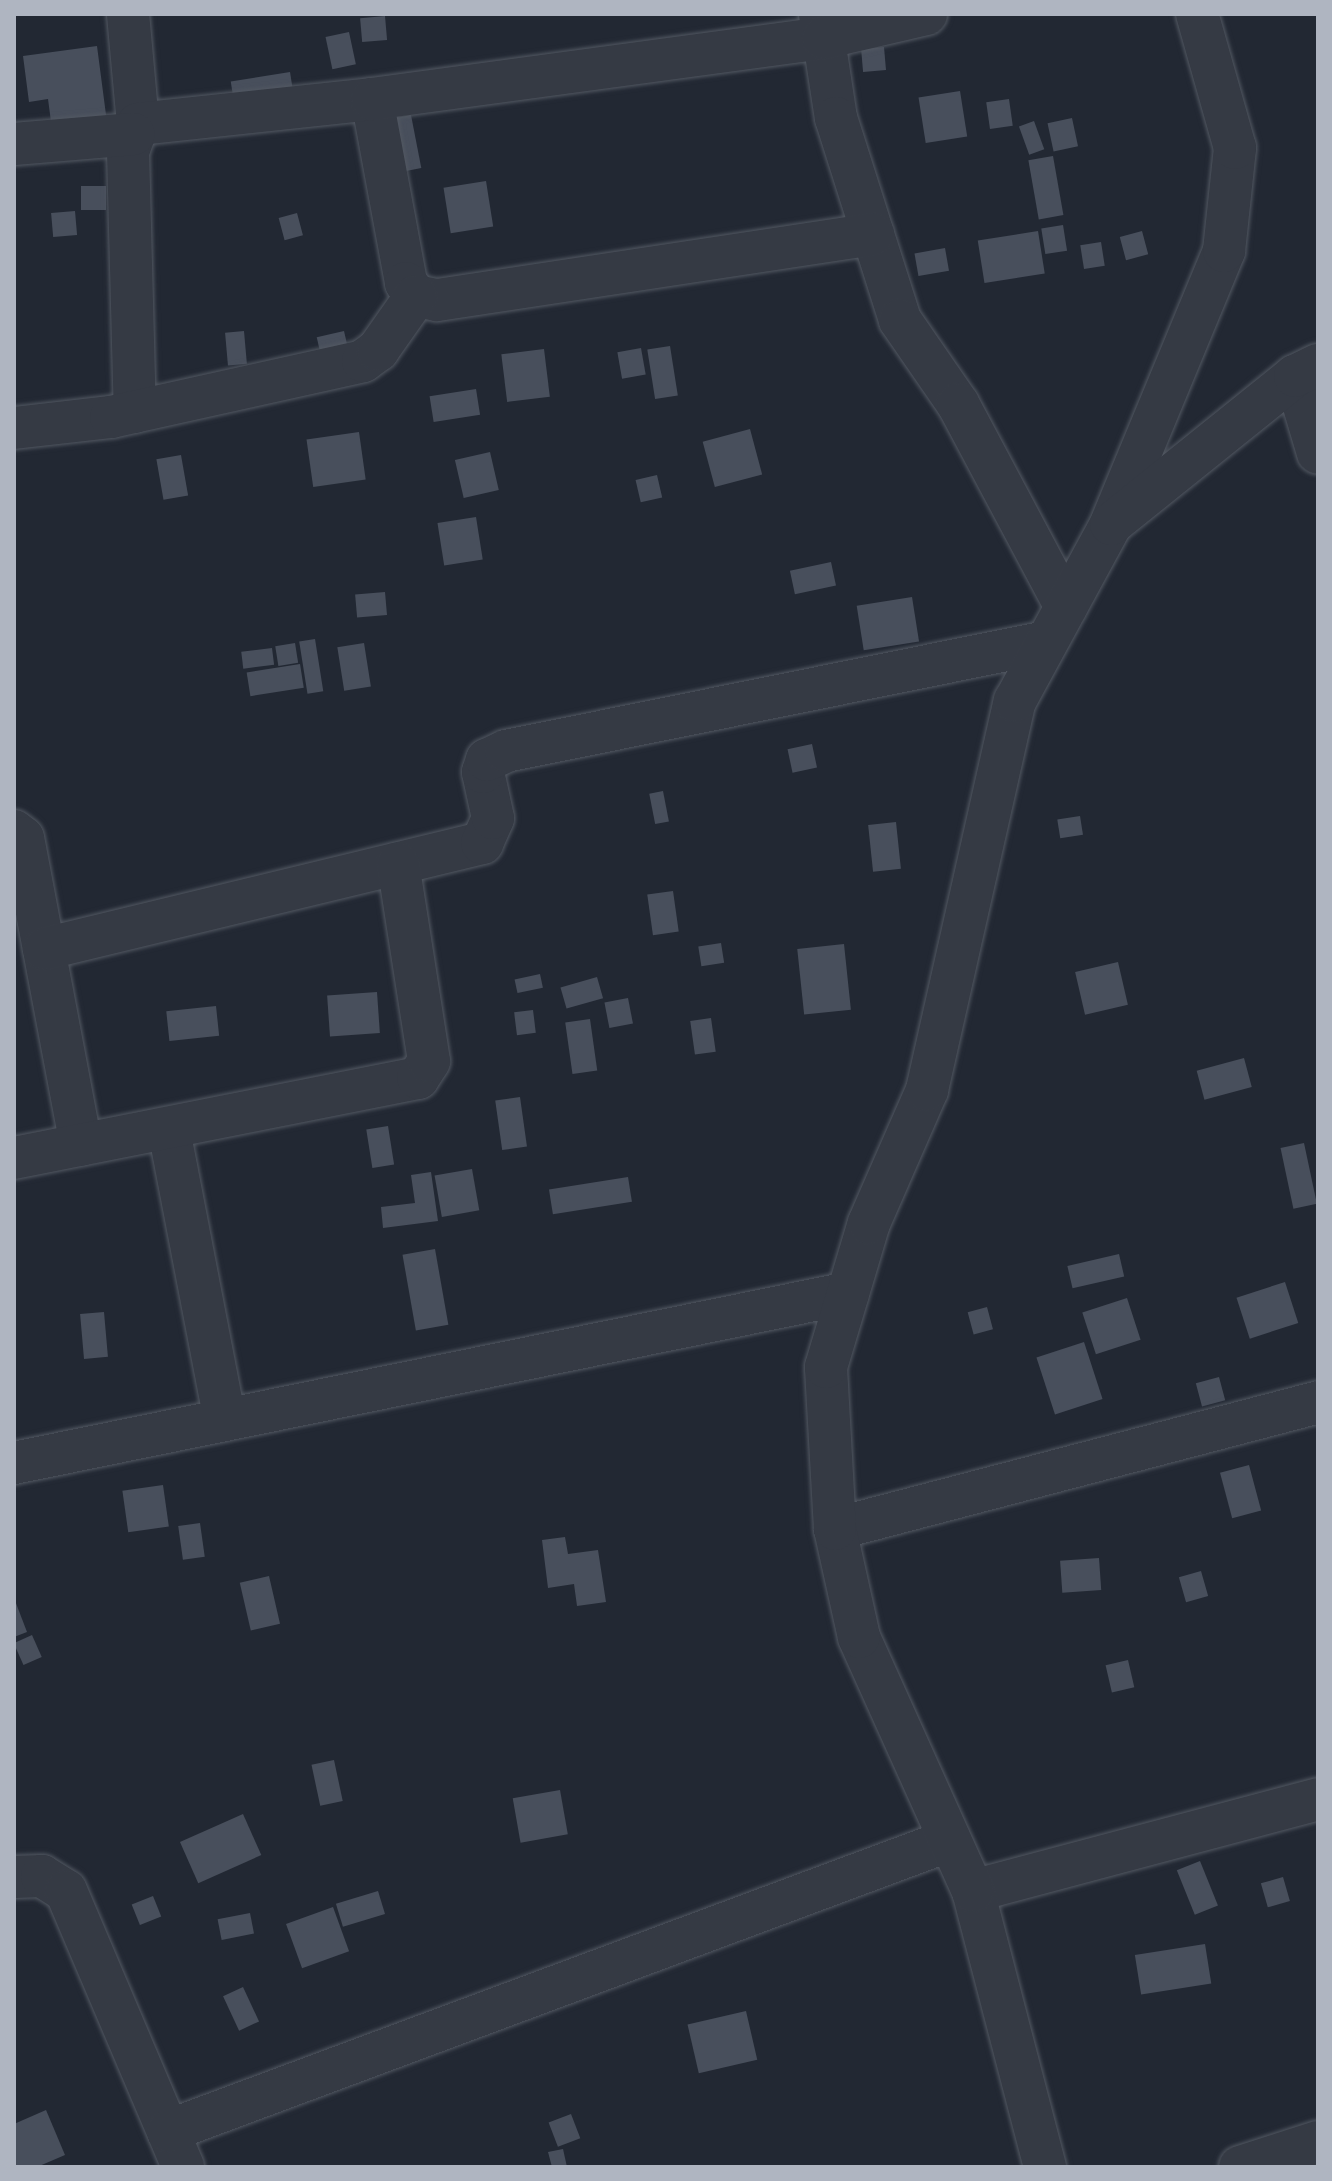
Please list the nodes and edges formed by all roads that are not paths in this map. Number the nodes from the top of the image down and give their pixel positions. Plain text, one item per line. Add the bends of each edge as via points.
1 (128, 14) edge
2 (926, 14) edge
3 (1197, 14) edge
4 (822, 26) edge
5 (372, 99) junction
6 (136, 129) junction
7 (14, 144) edge
8 (873, 234) junction
9 (416, 296) junction
10 (1307, 371) edge
11 (135, 412) junction
12 (14, 428) edge
13 (1318, 453) edge
14 (1111, 524) junction
15 (1056, 625) junction
16 (14, 831) edge
17 (398, 863) junction
18 (44, 949) junction
19 (169, 1130) junction
20 (81, 1145) junction
21 (14, 1158) edge
22 (848, 1293) junction
23 (1318, 1402) edge
24 (225, 1420) junction
25 (14, 1463) edge
26 (835, 1529) junction
27 (1318, 1799) edge
28 (950, 1840) junction
29 (14, 1877) edge
30 (973, 1891) junction
31 (1318, 2142) edge
32 (175, 2149) edge
33 (1045, 2167) edge
34 (1240, 2167) edge

1 - 6 street
2 - 4 street
3 - 14 street via 1235,148 1224,251
4 - 5 street
4 - 8 street via 836,118
5 - 6 street
5 - 9 street via 406,283
6 - 7 street
6 - 11 street via 128,151
8 - 9 street via 437,300
8 - 15 street via 900,320 958,404
9 - 11 street via 378,350 363,361
10 - 13 street
10 - 14 street
11 - 12 street
14 - 15 street
15 - 17 street via 506,751 487,760 483,772 493,818 482,843
15 - 22 street via 1015,701 927,1090 869,1223
16 - 18 street via 23,838
17 - 18 street
17 - 19 street via 429,1061 418,1078
18 - 20 street
19 - 20 street
19 - 24 street
20 - 21 street
22 - 24 street
22 - 26 street via 826,1367
23 - 26 street
24 - 25 street
26 - 28 street via 859,1637
27 - 30 street
28 - 30 street
28 - 32 street
29 - 32 street via 42,1876 66,1891
30 - 33 street
31 - 34 street

